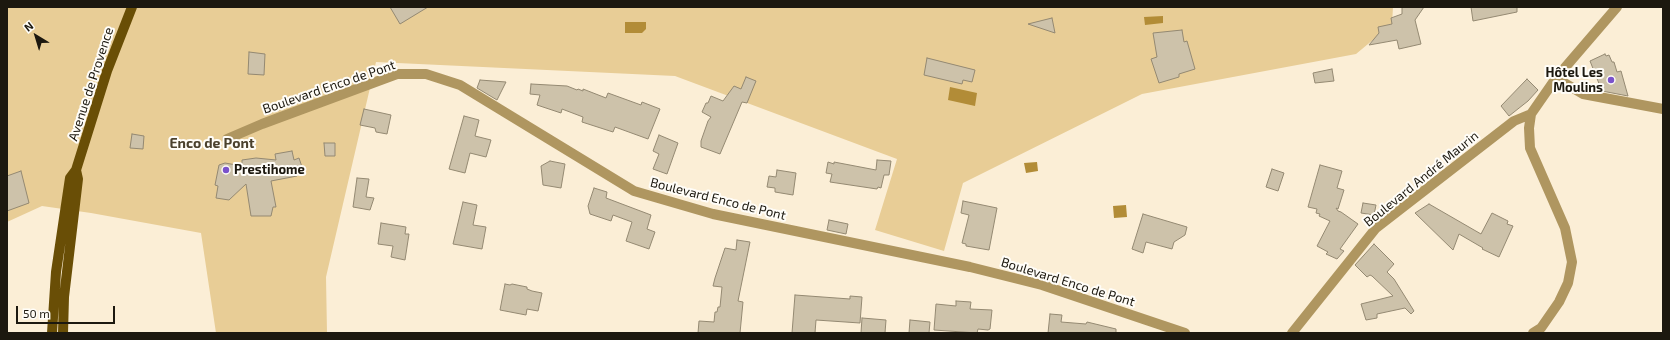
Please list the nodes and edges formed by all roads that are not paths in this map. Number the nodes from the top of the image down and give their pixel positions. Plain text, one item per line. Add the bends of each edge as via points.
1 (132, 7) edge
2 (1617, 7) edge
3 (1556, 78) junction
4 (1663, 109) edge
5 (1531, 114) junction
6 (227, 139) dead end
7 (76, 170) junction
8 (52, 333) edge
9 (63, 333) edge
10 (1185, 333) edge
11 (1292, 333) edge
12 (1533, 333) edge

1 - 7 main road, Avenue de Provence via 107,71
2 - 3 street
3 - 4 street via 1583,94
3 - 5 street
5 - 11 street, Boulevard André Maurin via 1514,121 1376,228
5 - 12 street via 1530,148 1565,228 1572,262 1568,283 1559,302 1541,328
6 - 10 street, Boulevard Enco de Pont via 397,74 426,74 460,85 634,190 713,214 970,266 1042,285
7 - 8 main road, Avenue de Provence via 70,178 59,243
7 - 9 main road, Avenue de Provence via 78,179 64,297

